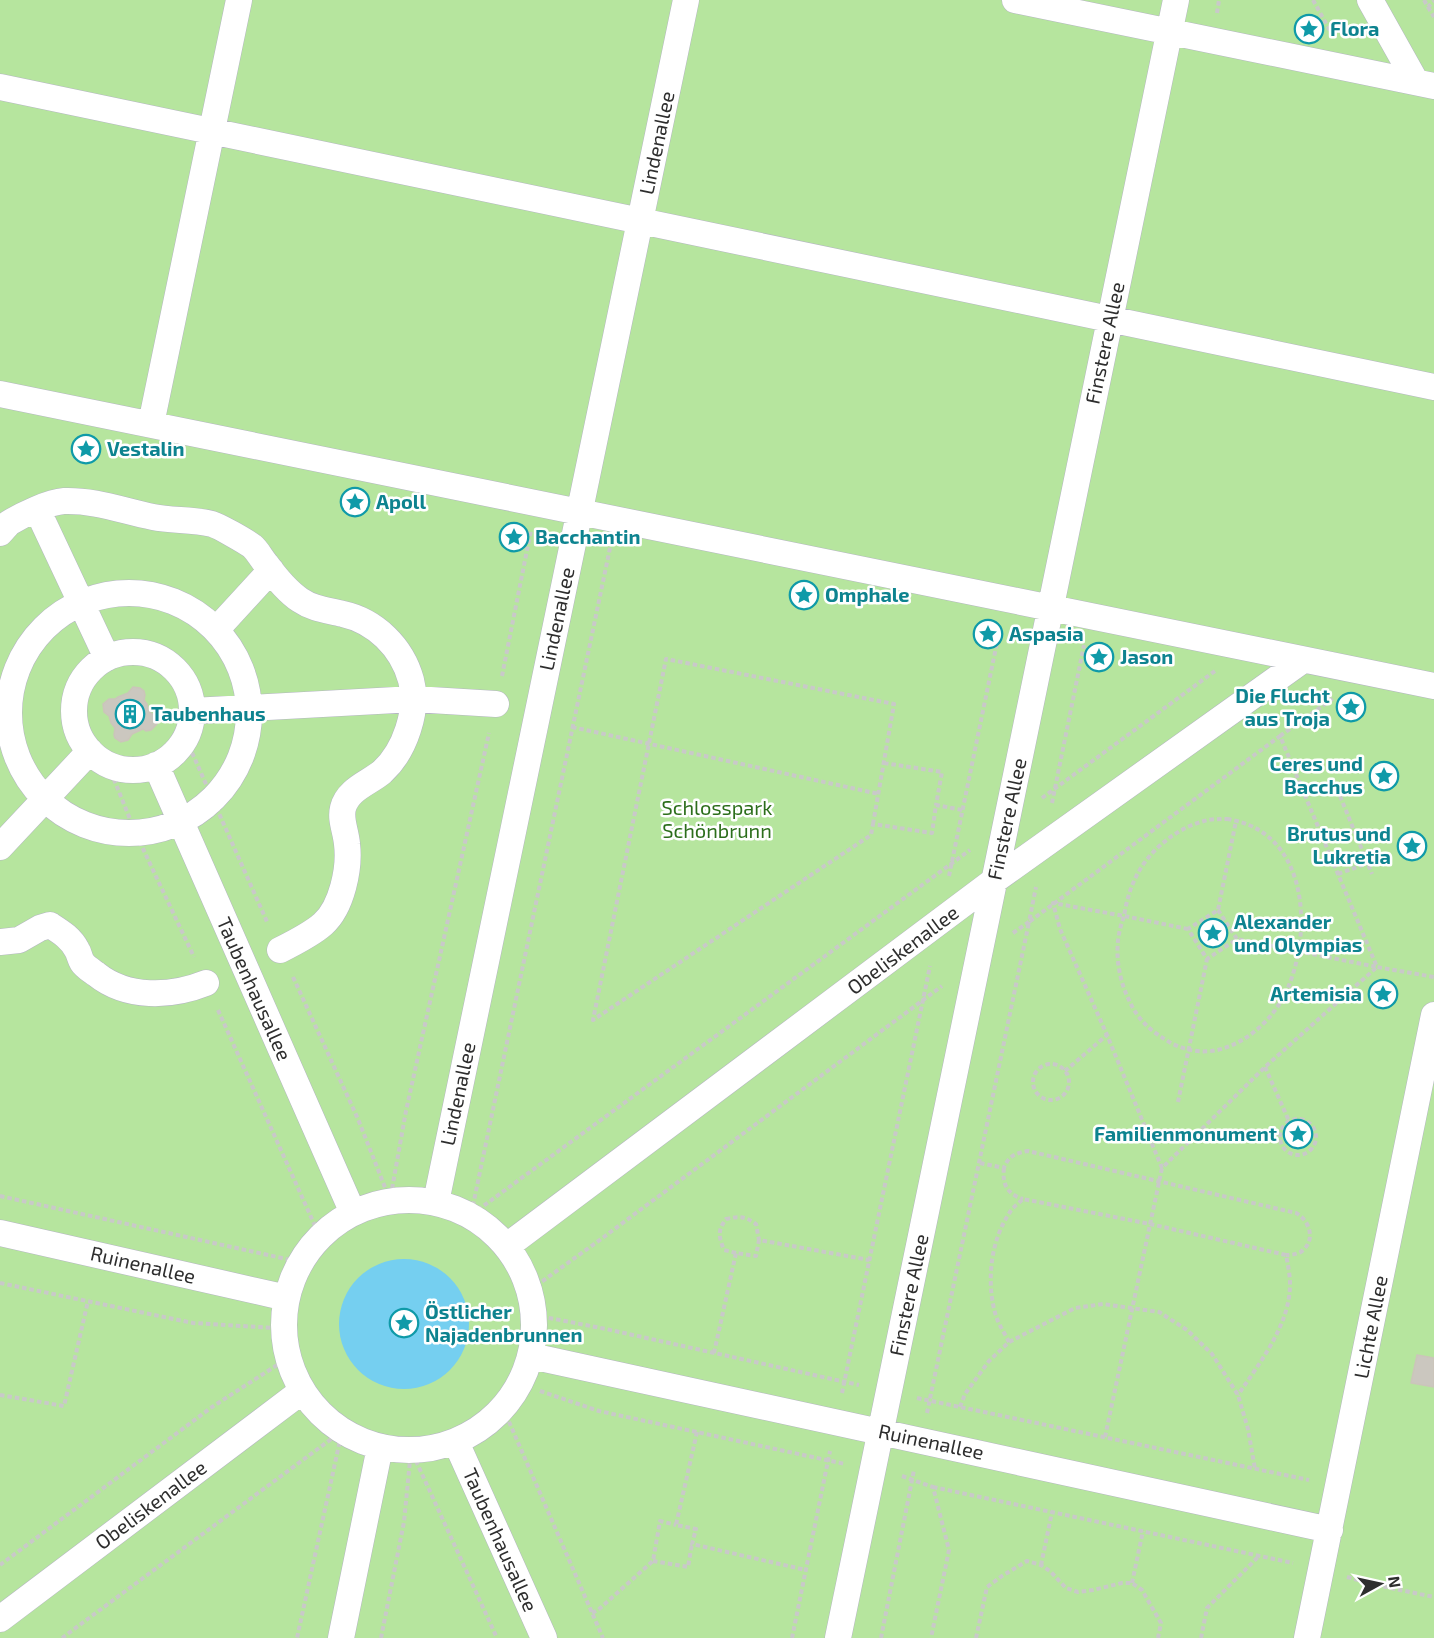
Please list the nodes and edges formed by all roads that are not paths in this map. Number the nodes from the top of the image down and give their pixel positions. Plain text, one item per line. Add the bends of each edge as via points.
1 (239, 0) edge
2 (686, 0) edge
3 (1015, 0) edge
4 (1176, 0) edge
5 (1370, 0) edge
6 (1169, 32) junction
7 (1425, 84) edge
8 (0, 87) edge
9 (212, 132) junction
10 (640, 221) junction
11 (1110, 319) junction
12 (1434, 387) edge
13 (0, 394) edge
14 (151, 424) junction
15 (37, 509) junction
16 (580, 512) junction
17 (0, 533) edge
18 (271, 570) junction
19 (80, 603) junction
20 (1051, 608) junction
21 (216, 630) junction
22 (106, 658) junction
23 (1303, 660) junction
24 (1434, 686) edge
25 (414, 699) junction
26 (496, 704) road end
27 (249, 708) junction
28 (192, 711) junction
29 (4, 722) edge
30 (90, 751) junction
31 (156, 765) junction
32 (45, 800) junction
33 (180, 823) junction
34 (0, 847) edge
35 (995, 880) junction
36 (0, 942) edge
37 (280, 950) road end
38 (206, 983) dead end
39 (1434, 1015) edge
40 (436, 1202) junction
41 (353, 1212) junction
42 (0, 1233) edge
43 (507, 1246) junction
44 (287, 1298) junction
45 (531, 1356) junction
46 (302, 1391) junction
47 (881, 1431) junction
48 (456, 1442) junction
49 (380, 1447) junction
50 (1330, 1530) junction
51 (0, 1618) edge
52 (341, 1638) edge
53 (543, 1638) edge
54 (838, 1638) edge
55 (1307, 1638) edge

1 - 9 street
2 - 10 street, Lindenallee
3 - 6 street
4 - 6 street, Finstere Allee
5 - 7 street
6 - 7 street
6 - 11 street, Finstere Allee
8 - 9 street
9 - 10 street
9 - 14 street
10 - 11 street
10 - 16 street, Lindenallee
11 - 12 street
11 - 20 street, Finstere Allee
13 - 14 street
14 - 16 street
15 - 17 street via 8,524
15 - 18 street via 62,501 98,503 155,517 214,524 252,546
15 - 19 street
16 - 20 street
16 - 40 street, Lindenallee
18 - 21 street
18 - 25 street via 299,599 316,609 356,617 387,638 411,680
19 - 21 street via 121,593 163,597 200,616
19 - 22 street
19 - 29 street via 59,615 25,651 15,674
20 - 23 street
20 - 35 street, Finstere Allee
21 - 27 street via 240,666
22 - 28 street via 126,652 146,653 164,660 179,674 189,692
22 - 30 street via 92,668 75,700 74,719
23 - 24 street
23 - 35 street, Obeliskenallee
25 - 26 street
25 - 27 street
25 - 37 street via 405,736 393,760 345,802 342,822 348,853 338,901 323,924
27 - 28 street
27 - 33 street via 244,748 227,784 198,813
28 - 31 street via 185,738 173,754
29 - 32 street via 20,765
30 - 31 street via 119,768 144,769
30 - 32 street
31 - 33 street, Taubenhausallee
32 - 33 street via 60,813 96,830 136,834
32 - 34 street
33 - 41 street, Taubenhausallee
35 - 43 street, Obeliskenallee
35 - 47 street, Finstere Allee
36 - 38 street via 19,940 50,925 66,935 82,963 126,990 154,994
39 - 50 street, Lichte Allee
40 - 41 street via 390,1200
40 - 43 street via 471,1215
41 - 44 street via 320,1237 300,1262
42 - 44 street, Ruinenallee
43 - 45 street via 530,1290 534,1315
44 - 46 street via 284,1328 288,1358
45 - 47 street, Ruinenallee
45 - 48 street via 520,1384 503,1408 482,1428
46 - 49 street via 342,1431
46 - 51 street, Obeliskenallee
47 - 50 street, Ruinenallee
47 - 54 street, Finstere Allee
48 - 49 street via 411,1450
48 - 53 street, Taubenhausallee
49 - 52 street
50 - 55 street, Lichte Allee

